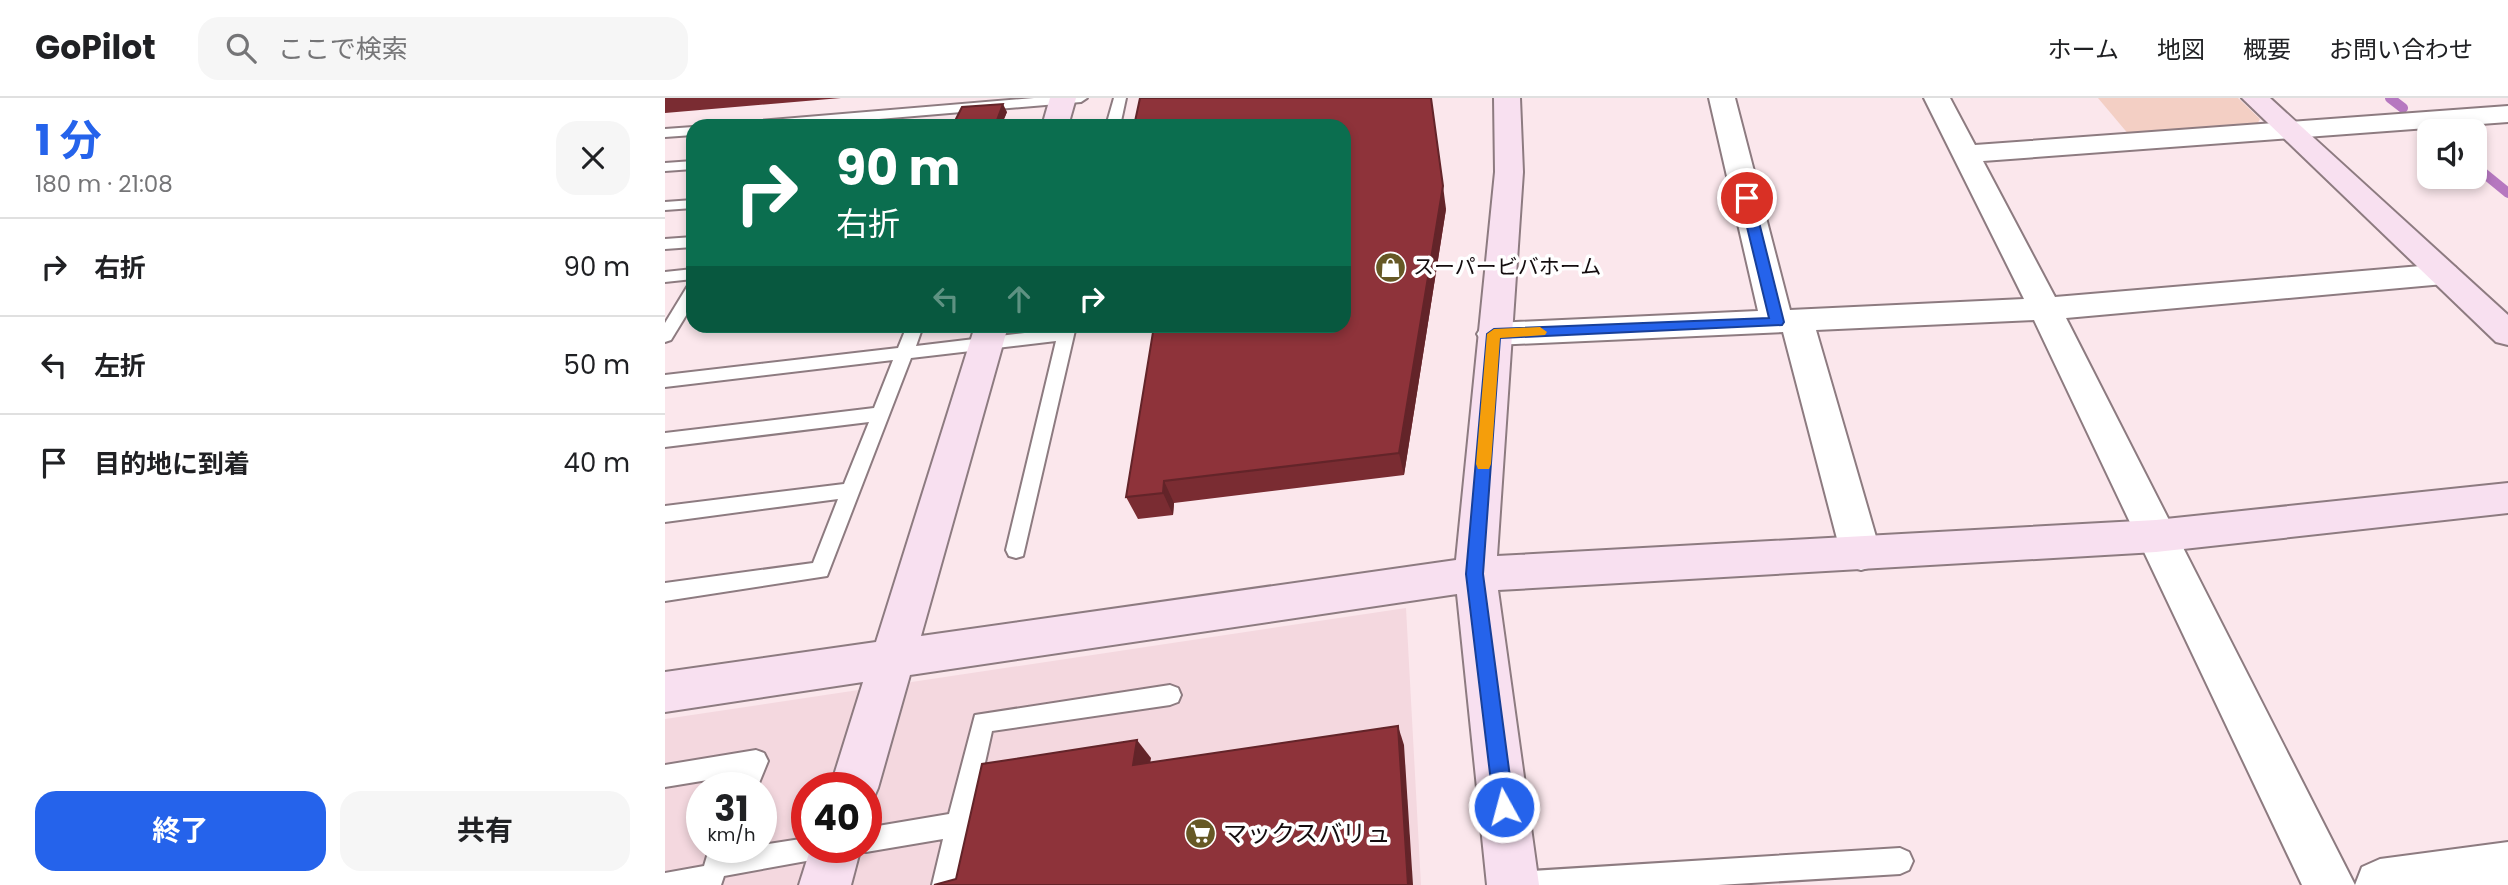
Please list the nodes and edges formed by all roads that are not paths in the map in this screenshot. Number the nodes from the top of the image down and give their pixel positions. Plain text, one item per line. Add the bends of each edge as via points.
1 (1120, 98) edge
2 (1507, 98) edge
3 (1722, 98) edge
4 (1937, 98) edge
5 (2255, 98) edge
6 (1069, 99) edge
7 (939, 110) junction
8 (2508, 114) edge
9 (847, 119) edge
10 (934, 119) edge
11 (1059, 119) edge
12 (1115, 119) edge
13 (2288, 130) junction
14 (686, 132) edge
15 (665, 133) edge
16 (1964, 154) junction
17 (686, 166) edge
18 (665, 167) edge
19 (686, 204) edge
20 (665, 206) edge
21 (686, 242) edge
22 (665, 244) edge
23 (2444, 274) junction
24 (686, 275) edge
25 (665, 277) edge
26 (686, 301) edge
27 (2045, 309) junction
28 (1787, 322) junction
29 (686, 325) edge
30 (667, 329) edge
31 (912, 333) edge
32 (1008, 333) edge
33 (1066, 333) edge
34 (989, 334) edge
35 (1494, 334) junction
36 (2508, 334) edge
37 (904, 353) junction
38 (665, 381) edge
39 (881, 414) junction
40 (665, 440) edge
41 (851, 490) junction
42 (2508, 498) edge
43 (665, 514) edge
44 (2156, 536) junction
45 (1016, 550) dead end
46 (1861, 554) junction
47 (1475, 574) junction
48 (665, 592) edge
49 (894, 657) junction
50 (665, 692) edge
51 (1170, 695) dead end
52 (689, 772) edge
53 (752, 772) edge
54 (859, 772) edge
55 (686, 773) edge
56 (665, 776) edge
57 (959, 824) junction
58 (882, 837) edge
59 (791, 853) edge
60 (1901, 861) dead end
61 (832, 863) edge
62 (2508, 867) edge
63 (715, 868) edge
64 (666, 885) edge
65 (825, 885) edge
66 (945, 885) edge
67 (1513, 885) edge
68 (2329, 885) edge
69 (2380, 885) edge

1 - 12 lane
2 - 35 street via 1509,172
3 - 28 street
4 - 16 street
5 - 13 street
6 - 7 lane
6 - 11 street
7 - 9 lane
7 - 10 lane
8 - 13 street
13 - 16 street
13 - 23 street
14 - 15 lane
16 - 27 street
17 - 18 lane
19 - 20 lane
21 - 22 lane
23 - 27 street
23 - 36 street
24 - 25 lane
26 - 30 lane
27 - 28 street
27 - 44 street
28 - 35 street
28 - 46 street
29 - 30 lane
31 - 37 lane
32 - 34 lane
33 - 45 lane
34 - 37 lane
34 - 49 street
35 - 47 street
37 - 38 lane
37 - 39 lane
39 - 40 lane
39 - 41 lane
41 - 43 lane
41 - 48 lane via 820,570
42 - 44 street
44 - 46 street
44 - 68 street
46 - 47 street
47 - 49 street
47 - 67 street
49 - 50 street
49 - 54 street
51 - 57 lane via 983,722
52 - 53 lane via 756,761
55 - 56 lane
57 - 58 lane
57 - 66 lane
59 - 63 lane
60 - 67 lane
61 - 65 street
62 - 69 street
63 - 64 lane

